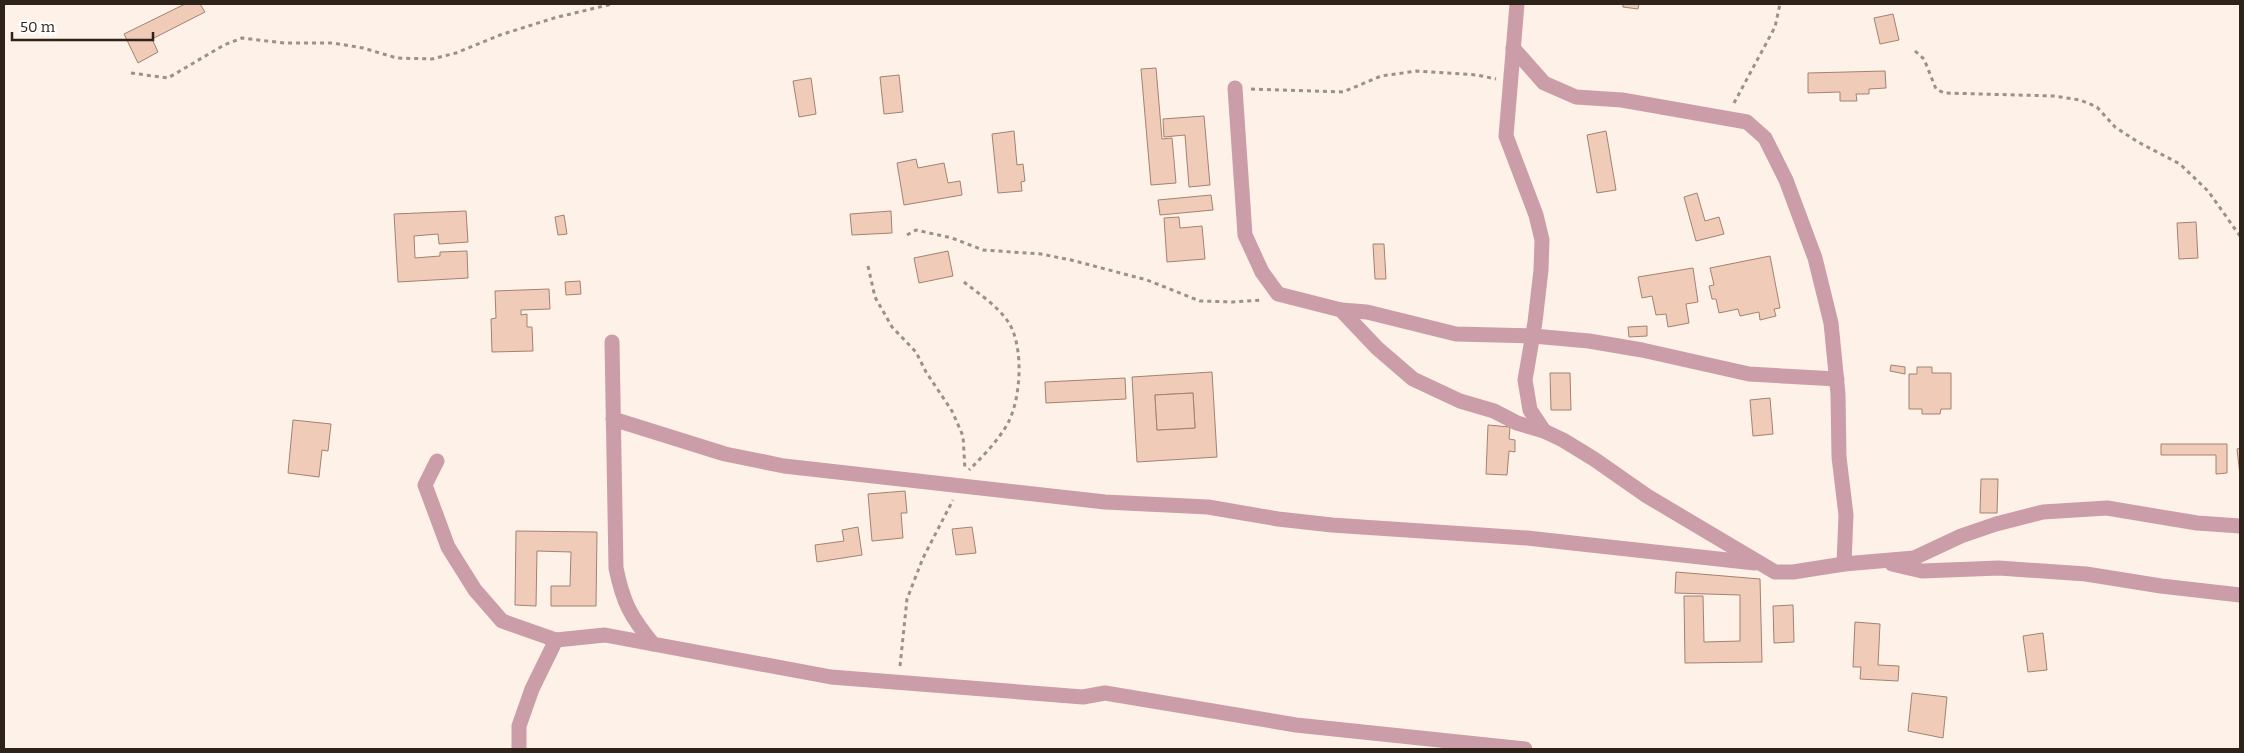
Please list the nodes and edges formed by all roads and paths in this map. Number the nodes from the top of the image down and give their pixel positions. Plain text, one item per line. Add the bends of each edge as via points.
1 (612, 4) edge
2 (1517, 4) edge
3 (1780, 4) edge
4 (1513, 48) junction
5 (1915, 51) dead end
6 (131, 73) dead end
7 (1511, 82) junction
8 (1235, 88) joint
9 (1723, 117) junction
10 (907, 236) dead end
11 (2240, 236) edge
12 (964, 282) dead end
13 (1292, 298) junction
14 (1341, 310) junction
15 (1533, 336) junction
16 (612, 342) dead end
17 (1837, 379) junction
18 (613, 420) junction
19 (1544, 431) junction
20 (437, 461) dead end
21 (965, 474) dead end
22 (2240, 526) edge
23 (1877, 561) junction
24 (1757, 563) junction
25 (1844, 564) junction
26 (2240, 595) edge
27 (556, 640) junction
28 (653, 644) junction
29 (519, 749) edge
30 (1525, 749) edge

1 - 6 path via 554,18 432,59 397,58 363,48 333,44 242,38 168,78
2 - 4 street
3 - 9 path via 1775,27 1737,99
4 - 7 street
4 - 9 street via 1544,83 1576,97 1622,100
5 - 11 path via 1924,59 1936,89 1944,93 2054,96 2080,100 2097,107 2115,127 2180,164 2208,191
7 - 8 path via 1477,74 1417,72 1381,76 1343,92
7 - 15 street via 1506,136 1536,215 1542,240
8 - 13 street via 1245,235 1262,272 1278,294
9 - 17 street via 1747,122 1765,138 1786,180 1817,268 1831,323
10 - 13 path via 916,230 952,238 983,250 1041,254 1071,260 1147,280 1200,301
12 - 21 path via 990,302 1009,324 1019,349 1018,389 1008,422 990,449
13 - 14 street
14 - 15 street via 1367,312 1456,334
14 - 19 street via 1377,348 1413,379 1460,401
15 - 17 street via 1642,350 1750,374
15 - 19 street via 1525,380 1530,410
16 - 18 street
17 - 25 street via 1839,457 1846,515
18 - 24 street via 725,454 784,466 1105,502 1208,507 1278,520 1518,537
18 - 28 street via 616,568 622,597 634,621
19 - 24 street via 1594,459 1647,496
20 - 27 street via 425,485 448,547 474,590 502,621
22 - 23 street via 2197,523 2107,508 2043,512 1961,536 1914,558
23 - 25 street
23 - 26 street via 1922,571 1999,568 2086,574
24 - 25 street via 1774,572
27 - 28 street via 606,635
27 - 29 street via 522,717
28 - 30 street via 831,677 1083,697 1105,693 1296,725

